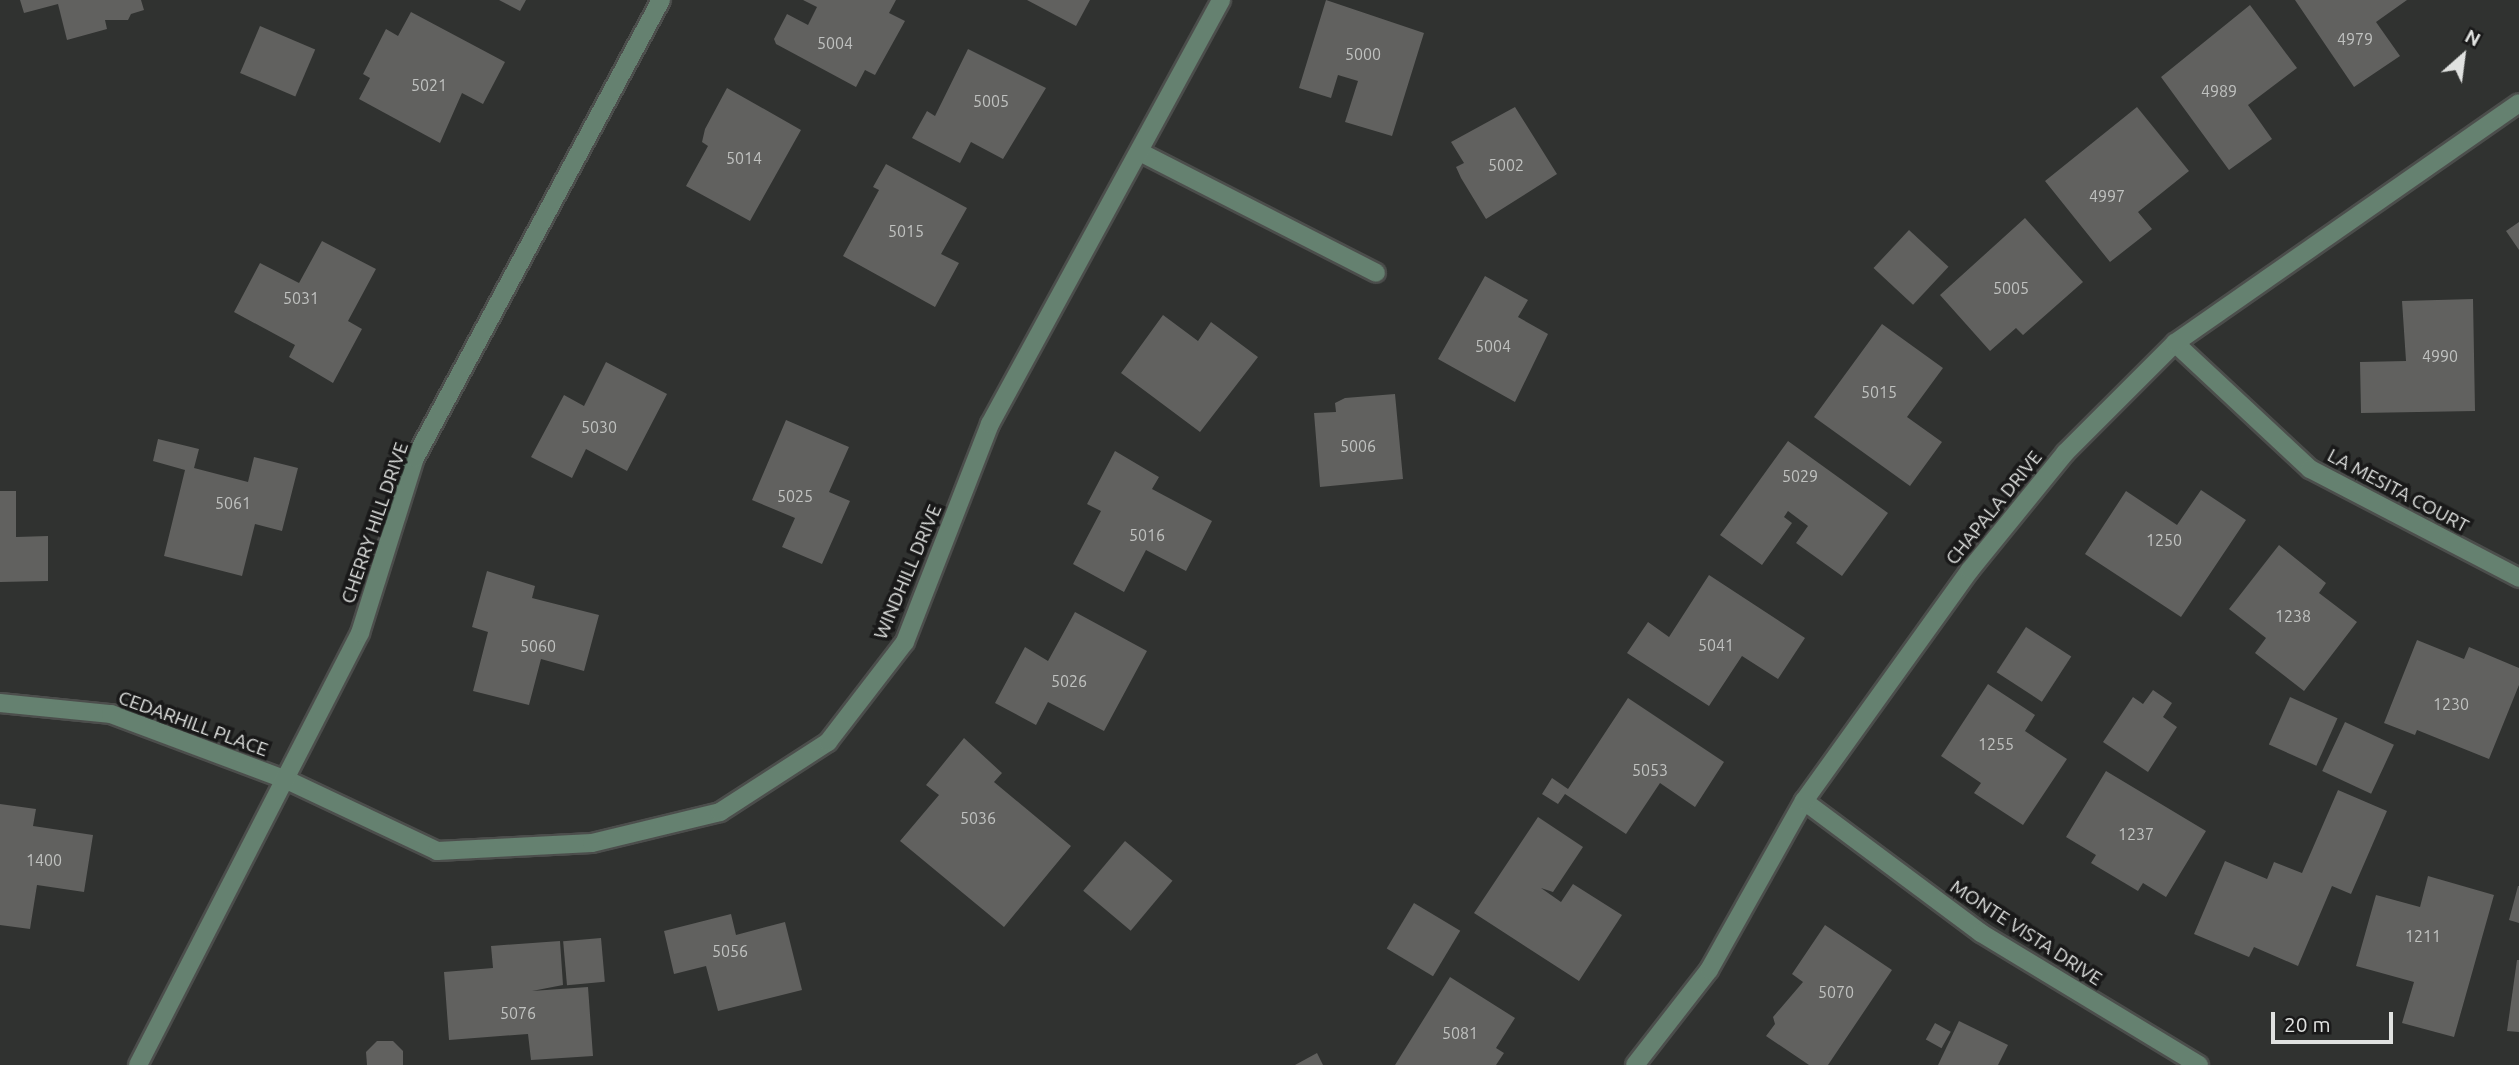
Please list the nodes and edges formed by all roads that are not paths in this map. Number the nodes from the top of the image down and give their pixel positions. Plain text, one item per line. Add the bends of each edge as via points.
1 (660, 0) edge
2 (1221, 0) edge
3 (2519, 103) edge
4 (1140, 152) junction
5 (1376, 273) dead end
6 (2175, 343) junction
7 (2519, 578) edge
8 (0, 703) edge
9 (287, 780) junction
10 (1804, 801) junction
11 (138, 1065) edge
12 (1635, 1065) edge
13 (2199, 1065) edge

1 - 9 street, CHERRY HILL DRIVE via 415,458 360,633
2 - 4 street, WINDHILL DRIVE
3 - 6 street, CHAPALA DRIVE
4 - 5 street
4 - 9 street, WINDHILL DRIVE via 990,424 905,642 828,742 720,812 592,843 437,851
6 - 7 street, LA MESITA COURT via 2310,469
6 - 10 street, CHAPALA DRIVE via 2039,485 1970,570
8 - 9 street, CEDARHILL PLACE via 111,714
9 - 11 street, CHERRY HILL DRIVE
10 - 12 street, CHAPALA DRIVE via 1709,970
10 - 13 street, MONTE VISTA DRIVE via 1981,933

